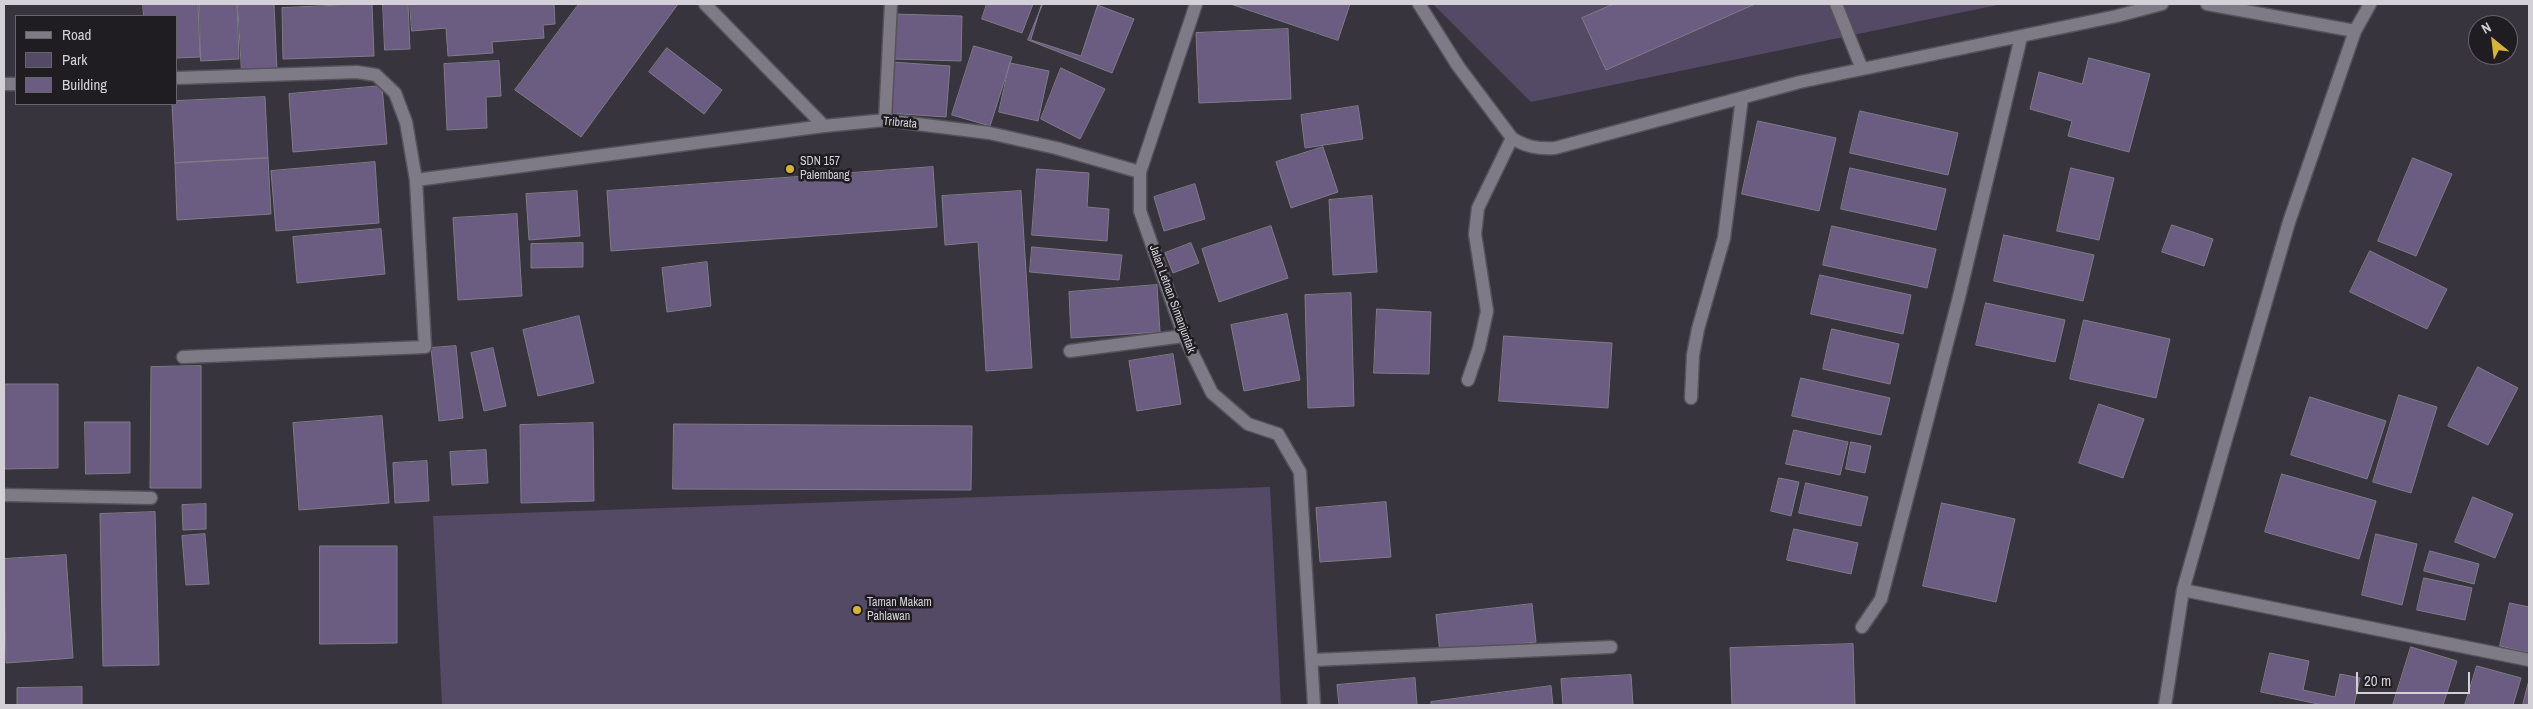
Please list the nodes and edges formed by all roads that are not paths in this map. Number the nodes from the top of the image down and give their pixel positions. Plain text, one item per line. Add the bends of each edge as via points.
1 (705, 4) edge
2 (891, 4) edge
3 (1196, 4) edge
4 (1419, 4) edge
5 (1836, 4) edge
6 (2162, 4) edge
7 (2207, 4) edge
8 (2370, 4) edge
9 (2355, 31) junction
10 (2021, 37) junction
11 (1862, 69) junction
12 (178, 78) edge
13 (1742, 98) junction
14 (885, 120) junction
15 (824, 126) junction
16 (1512, 138) junction
17 (1140, 172) junction
18 (416, 180) junction
19 (1184, 336) junction
20 (1070, 351) dead end
21 (183, 357) dead end
22 (1468, 380) dead end
23 (1691, 398) dead end
24 (4, 495) edge
25 (152, 498) dead end
26 (2183, 590) junction
27 (1862, 627) dead end
28 (1611, 648) dead end
29 (1313, 660) junction
30 (2529, 660) edge
31 (1314, 705) edge
32 (2164, 705) edge

1 - 15 street
2 - 14 street
3 - 17 street, Jalan Letnan Simanjuntak
4 - 16 street via 1473,87
5 - 11 street
6 - 10 street
7 - 9 street
8 - 9 street
9 - 26 street via 2289,222
10 - 11 street
10 - 27 street via 1959,297 1881,599
11 - 13 street
12 - 18 street via 357,72 376,75 395,93 406,122
13 - 16 street via 1555,148 1538,149
13 - 23 street via 1724,238 1698,329
14 - 15 street, Tribrata
14 - 17 street, Tribrata via 989,133
15 - 18 street, Tribrata
16 - 22 street via 1478,208 1475,234 1487,311
17 - 19 street, Jalan Letnan Simanjuntak via 1140,211
18 - 21 street via 425,346
19 - 20 street
19 - 29 street, Jalan Letnan Simanjuntak via 1212,392 1248,424 1278,434 1300,472
24 - 25 street
26 - 30 street
26 - 32 street
28 - 29 street
29 - 31 street, Jalan Letnan Simanjuntak

